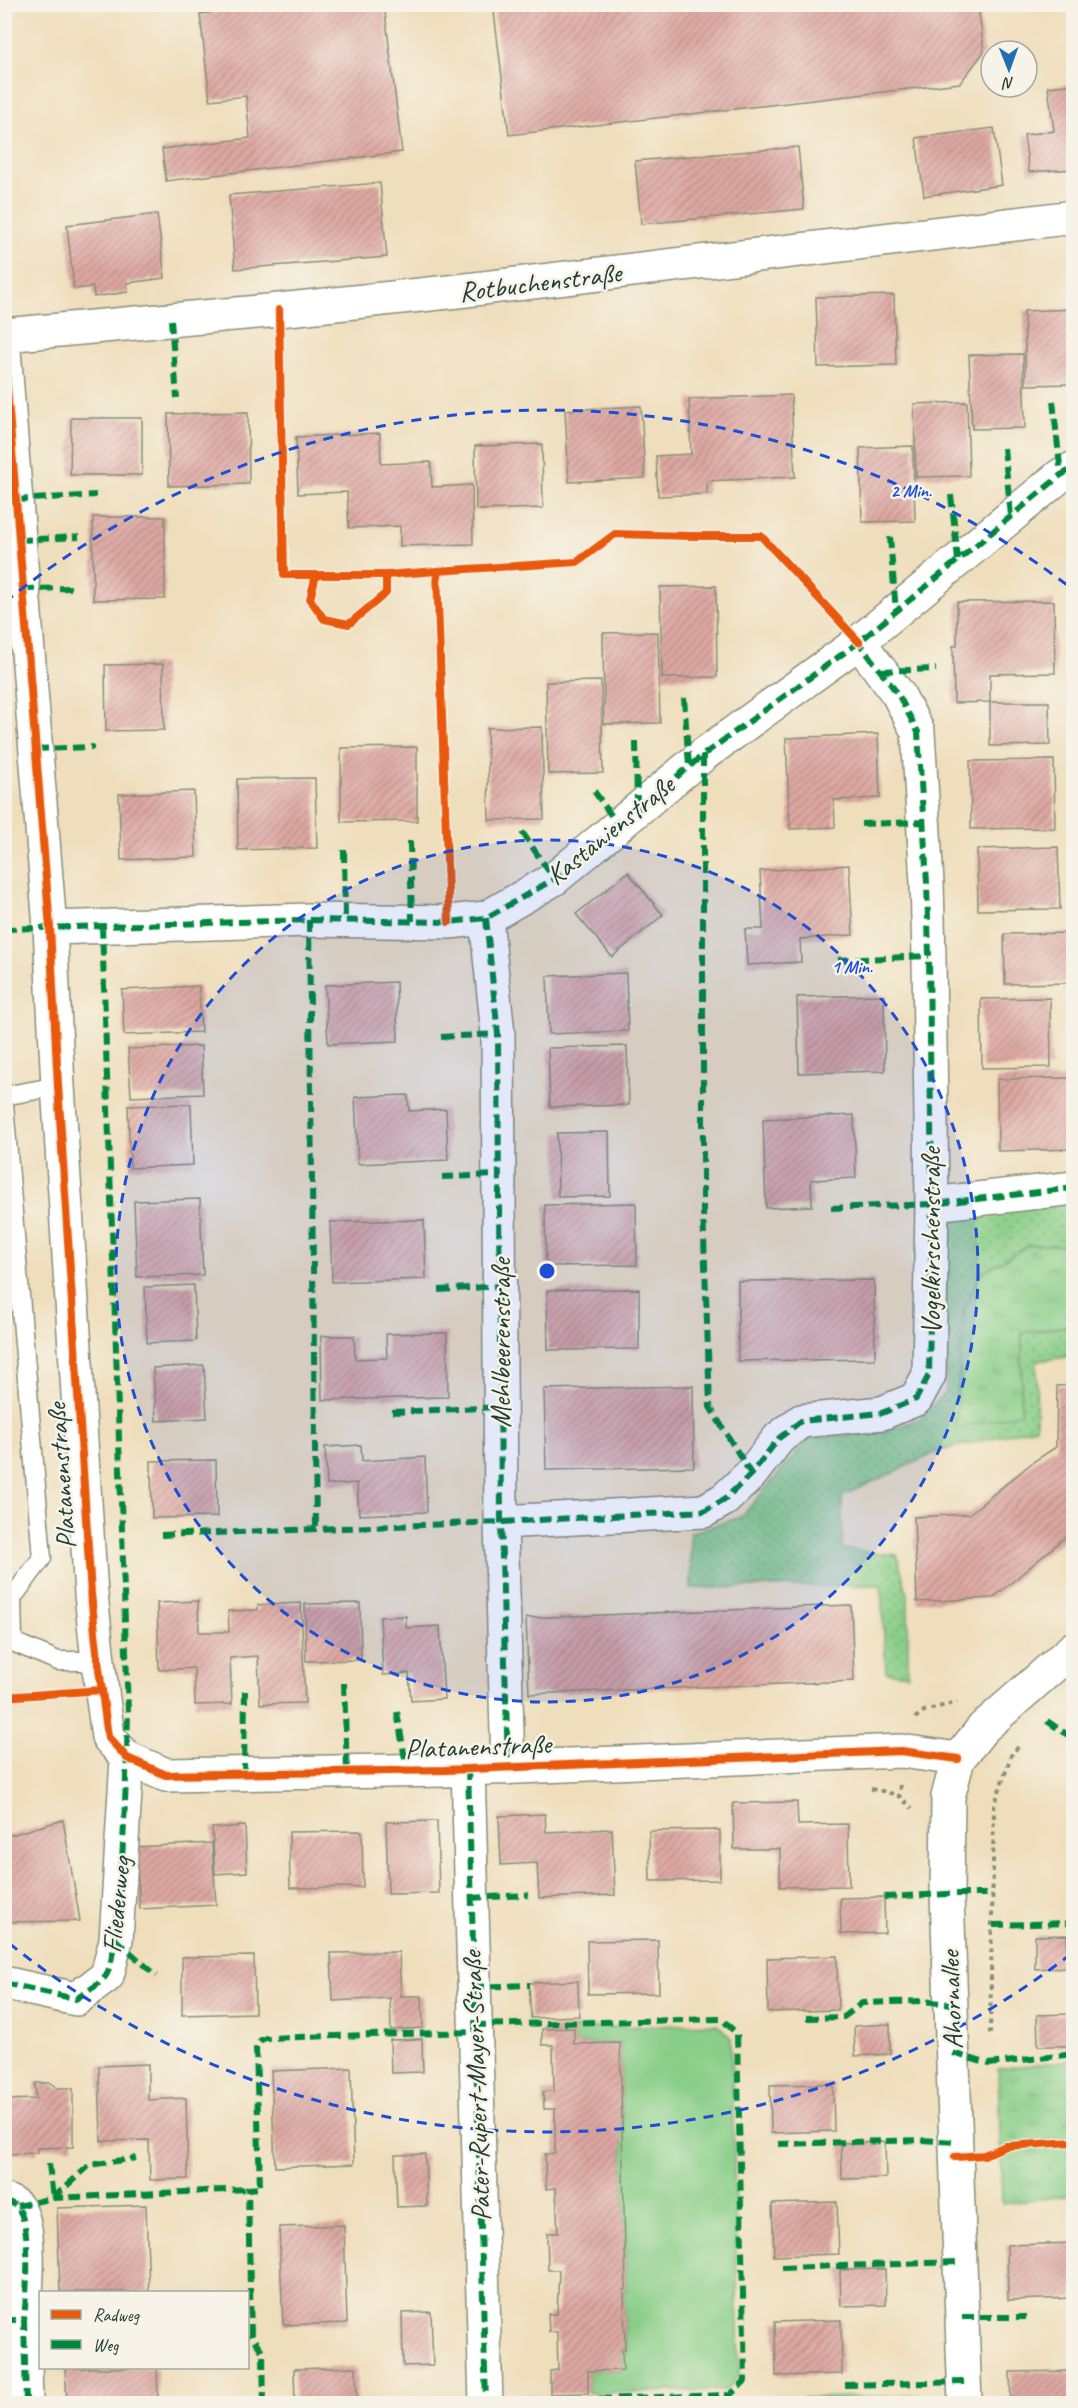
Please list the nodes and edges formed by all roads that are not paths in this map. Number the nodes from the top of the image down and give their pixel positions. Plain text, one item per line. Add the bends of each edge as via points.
1 (1074, 217) edge
2 (4, 334) edge
3 (4, 350) edge
4 (1074, 468) edge
5 (859, 642) junction
6 (486, 918) junction
7 (50, 928) junction
8 (58, 1086) junction
9 (4, 1096) edge
10 (4, 1105) edge
11 (1074, 1188) edge
12 (932, 1204) junction
13 (501, 1522) junction
14 (4, 1619) edge
15 (13, 1642) junction
16 (1074, 1648) edge
17 (98, 1661) junction
18 (127, 1758) junction
19 (958, 1759) junction
20 (468, 1768) junction
21 (508, 1768) junction
22 (4, 1983) edge
23 (4, 2200) edge
24 (14, 2320) edge
25 (26, 2403) edge
26 (486, 2403) edge
27 (965, 2403) edge

1 - 2 street, Rotbuchenstraße via 470,290
3 - 7 street, Platanenstraße
4 - 5 street, Kastanienstraße
5 - 6 street, Kastanienstraße via 703,755 554,879
5 - 12 street, Vogelkirschenstraße via 898,694 918,732 927,883
6 - 7 street, Kastanienstraße via 449,922 309,920
6 - 13 street, Mehlbeerenstraße via 498,1034
7 - 8 street, Platanenstraße
8 - 9 lane
8 - 17 street, Platanenstraße
10 - 15 lane via 42,1558 12,1598
11 - 12 street
12 - 13 street, Vogelkirschenstraße via 929,1375 916,1400 882,1413 801,1421 779,1438 725,1499 704,1511
13 - 21 street, Mehlbeerenstraße
14 - 15 lane
15 - 17 lane via 58,1660
16 - 19 street, Ahornallee via 983,1728
17 - 18 street, Platanenstraße via 108,1737
18 - 20 street, Platanenstraße via 166,1775
18 - 22 street, Fliederweg via 116,1940 107,1976 76,1999
19 - 21 street, Platanenstraße via 901,1751
19 - 27 street, Ahornallee via 948,1797 947,1894
20 - 21 street, Platanenstraße
20 - 26 street, Pater-Rupert-Mayer-Straße
23 - 24 street via 17,2206 26,2223 27,2273
24 - 25 street

